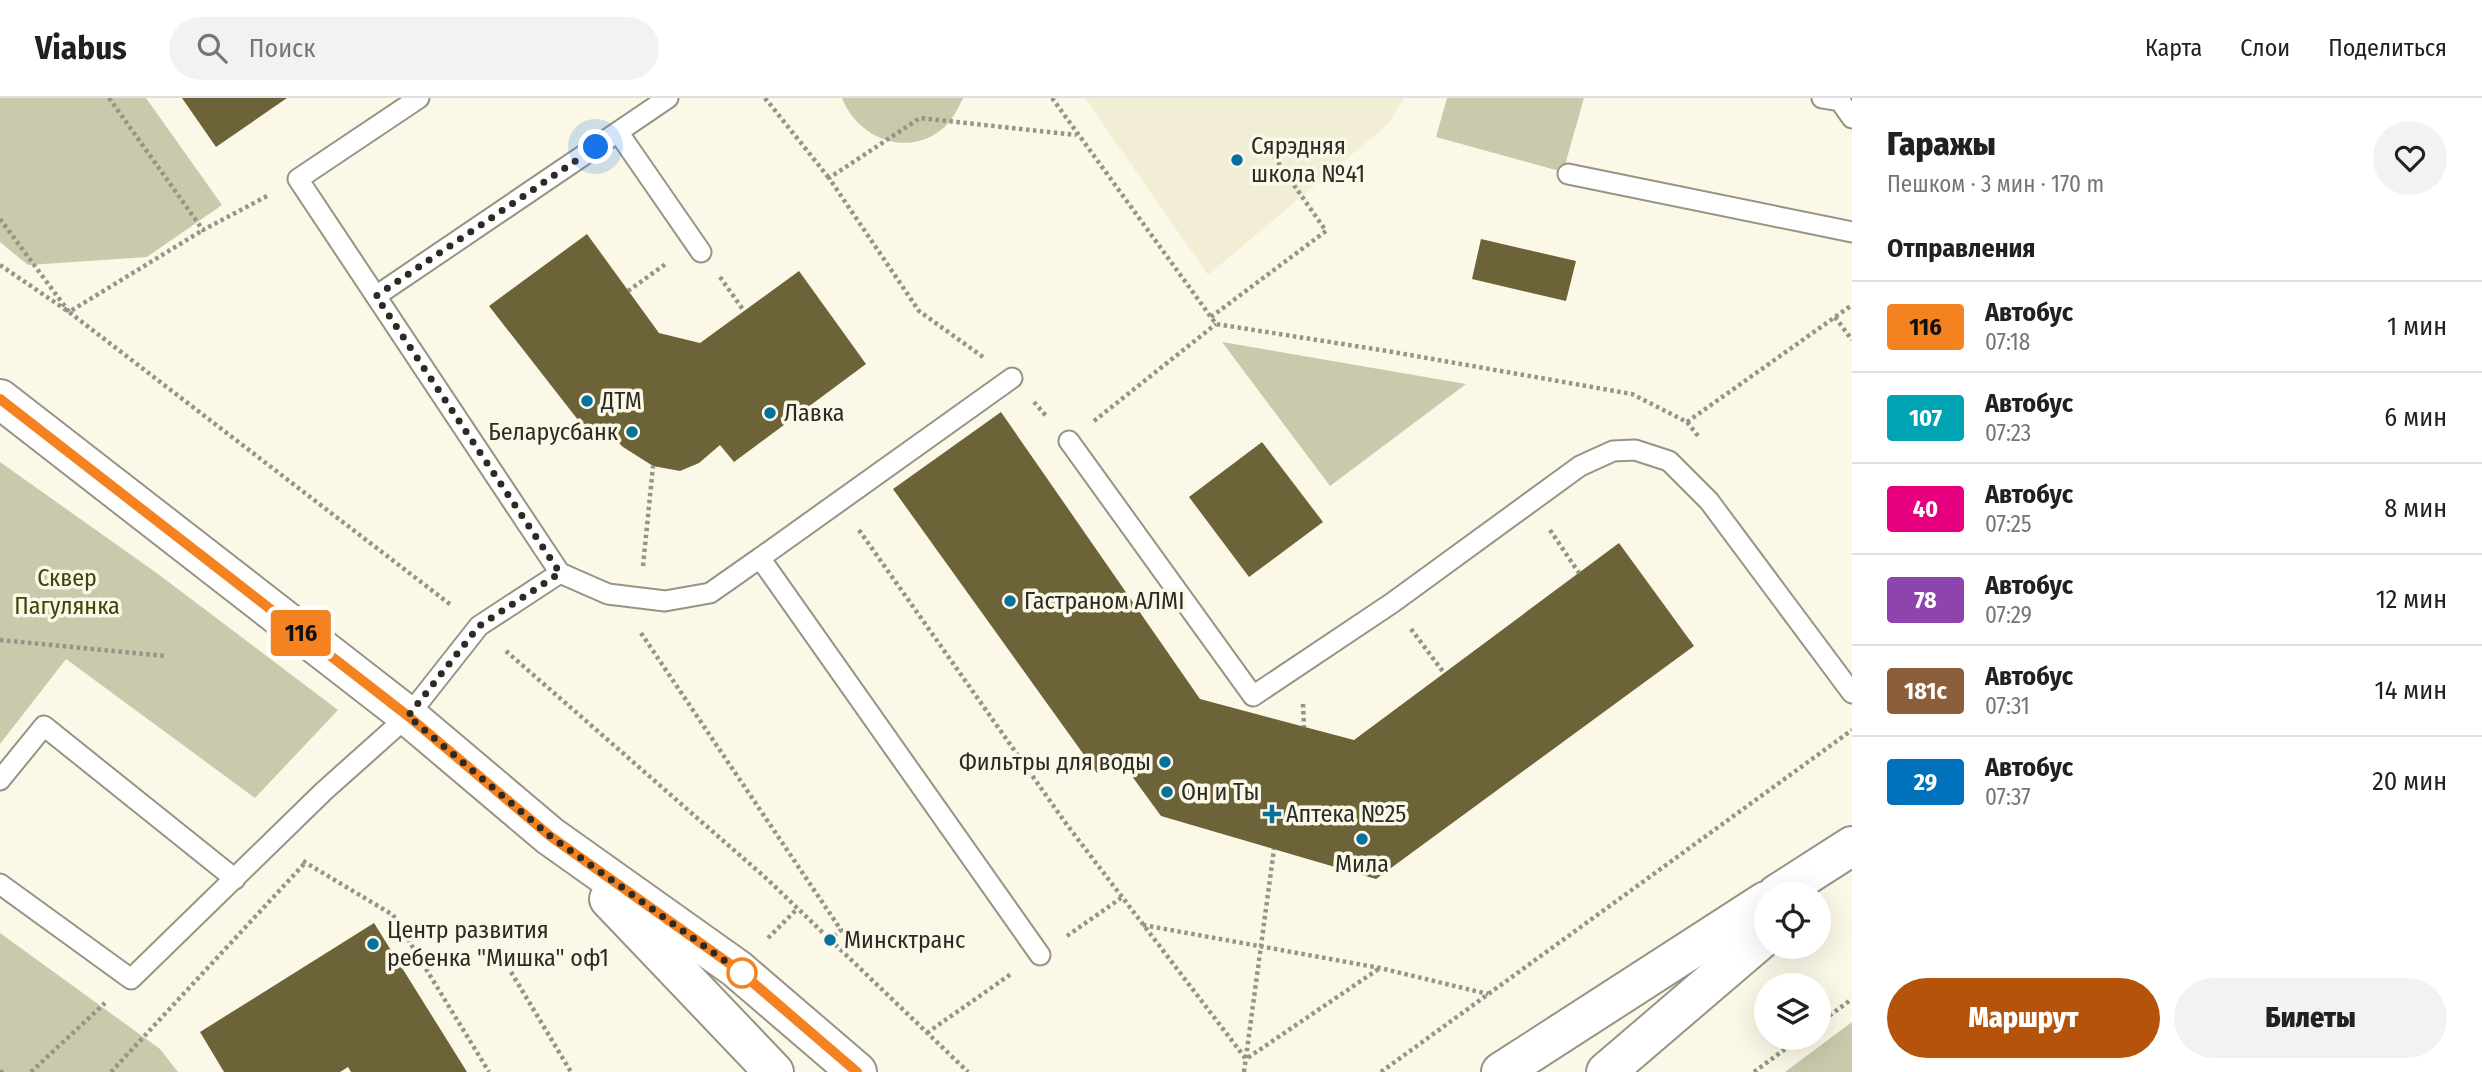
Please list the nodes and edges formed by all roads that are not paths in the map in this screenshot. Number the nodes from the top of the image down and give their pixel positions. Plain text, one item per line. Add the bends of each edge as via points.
1 (419, 98) edge
2 (668, 98) edge
3 (1822, 98) edge
4 (1852, 118) edge
5 (618, 132) junction
6 (1567, 174) dead end
7 (1852, 232) edge
8 (698, 247) road end
9 (376, 296) junction
10 (1012, 378) road end
11 (0, 398) edge
12 (1069, 441) road end
13 (760, 558) junction
14 (560, 573) junction
15 (1852, 693) edge
16 (408, 716) junction
17 (0, 780) edge
18 (550, 836) junction
19 (1852, 846) edge
20 (1852, 861) edge
21 (235, 878) junction
22 (1796, 882) edge
23 (1828, 882) edge
24 (0, 884) edge
25 (1754, 909) edge
26 (1754, 945) edge
27 (1040, 955) dead end
28 (774, 1072) edge
29 (857, 1072) edge
30 (1501, 1072) edge
31 (1606, 1072) edge

1 - 9 lane via 298,179
2 - 5 lane
3 - 4 lane via 1840,101
5 - 8 lane
5 - 9 lane
6 - 7 lane
9 - 14 lane
10 - 13 lane
11 - 16 main road
12 - 15 lane via 1252,696 1392,603 1580,466 1613,451 1635,450 1669,461 1709,501
13 - 14 lane via 710,593 665,601 608,594
13 - 27 lane
14 - 16 lane via 479,626
16 - 18 main road
16 - 21 lane
17 - 21 lane via 44,726
18 - 28 main road
18 - 29 main road via 737,969
19 - 22 main road
20 - 23 main road
21 - 24 lane via 131,979
25 - 30 main road
26 - 31 main road

